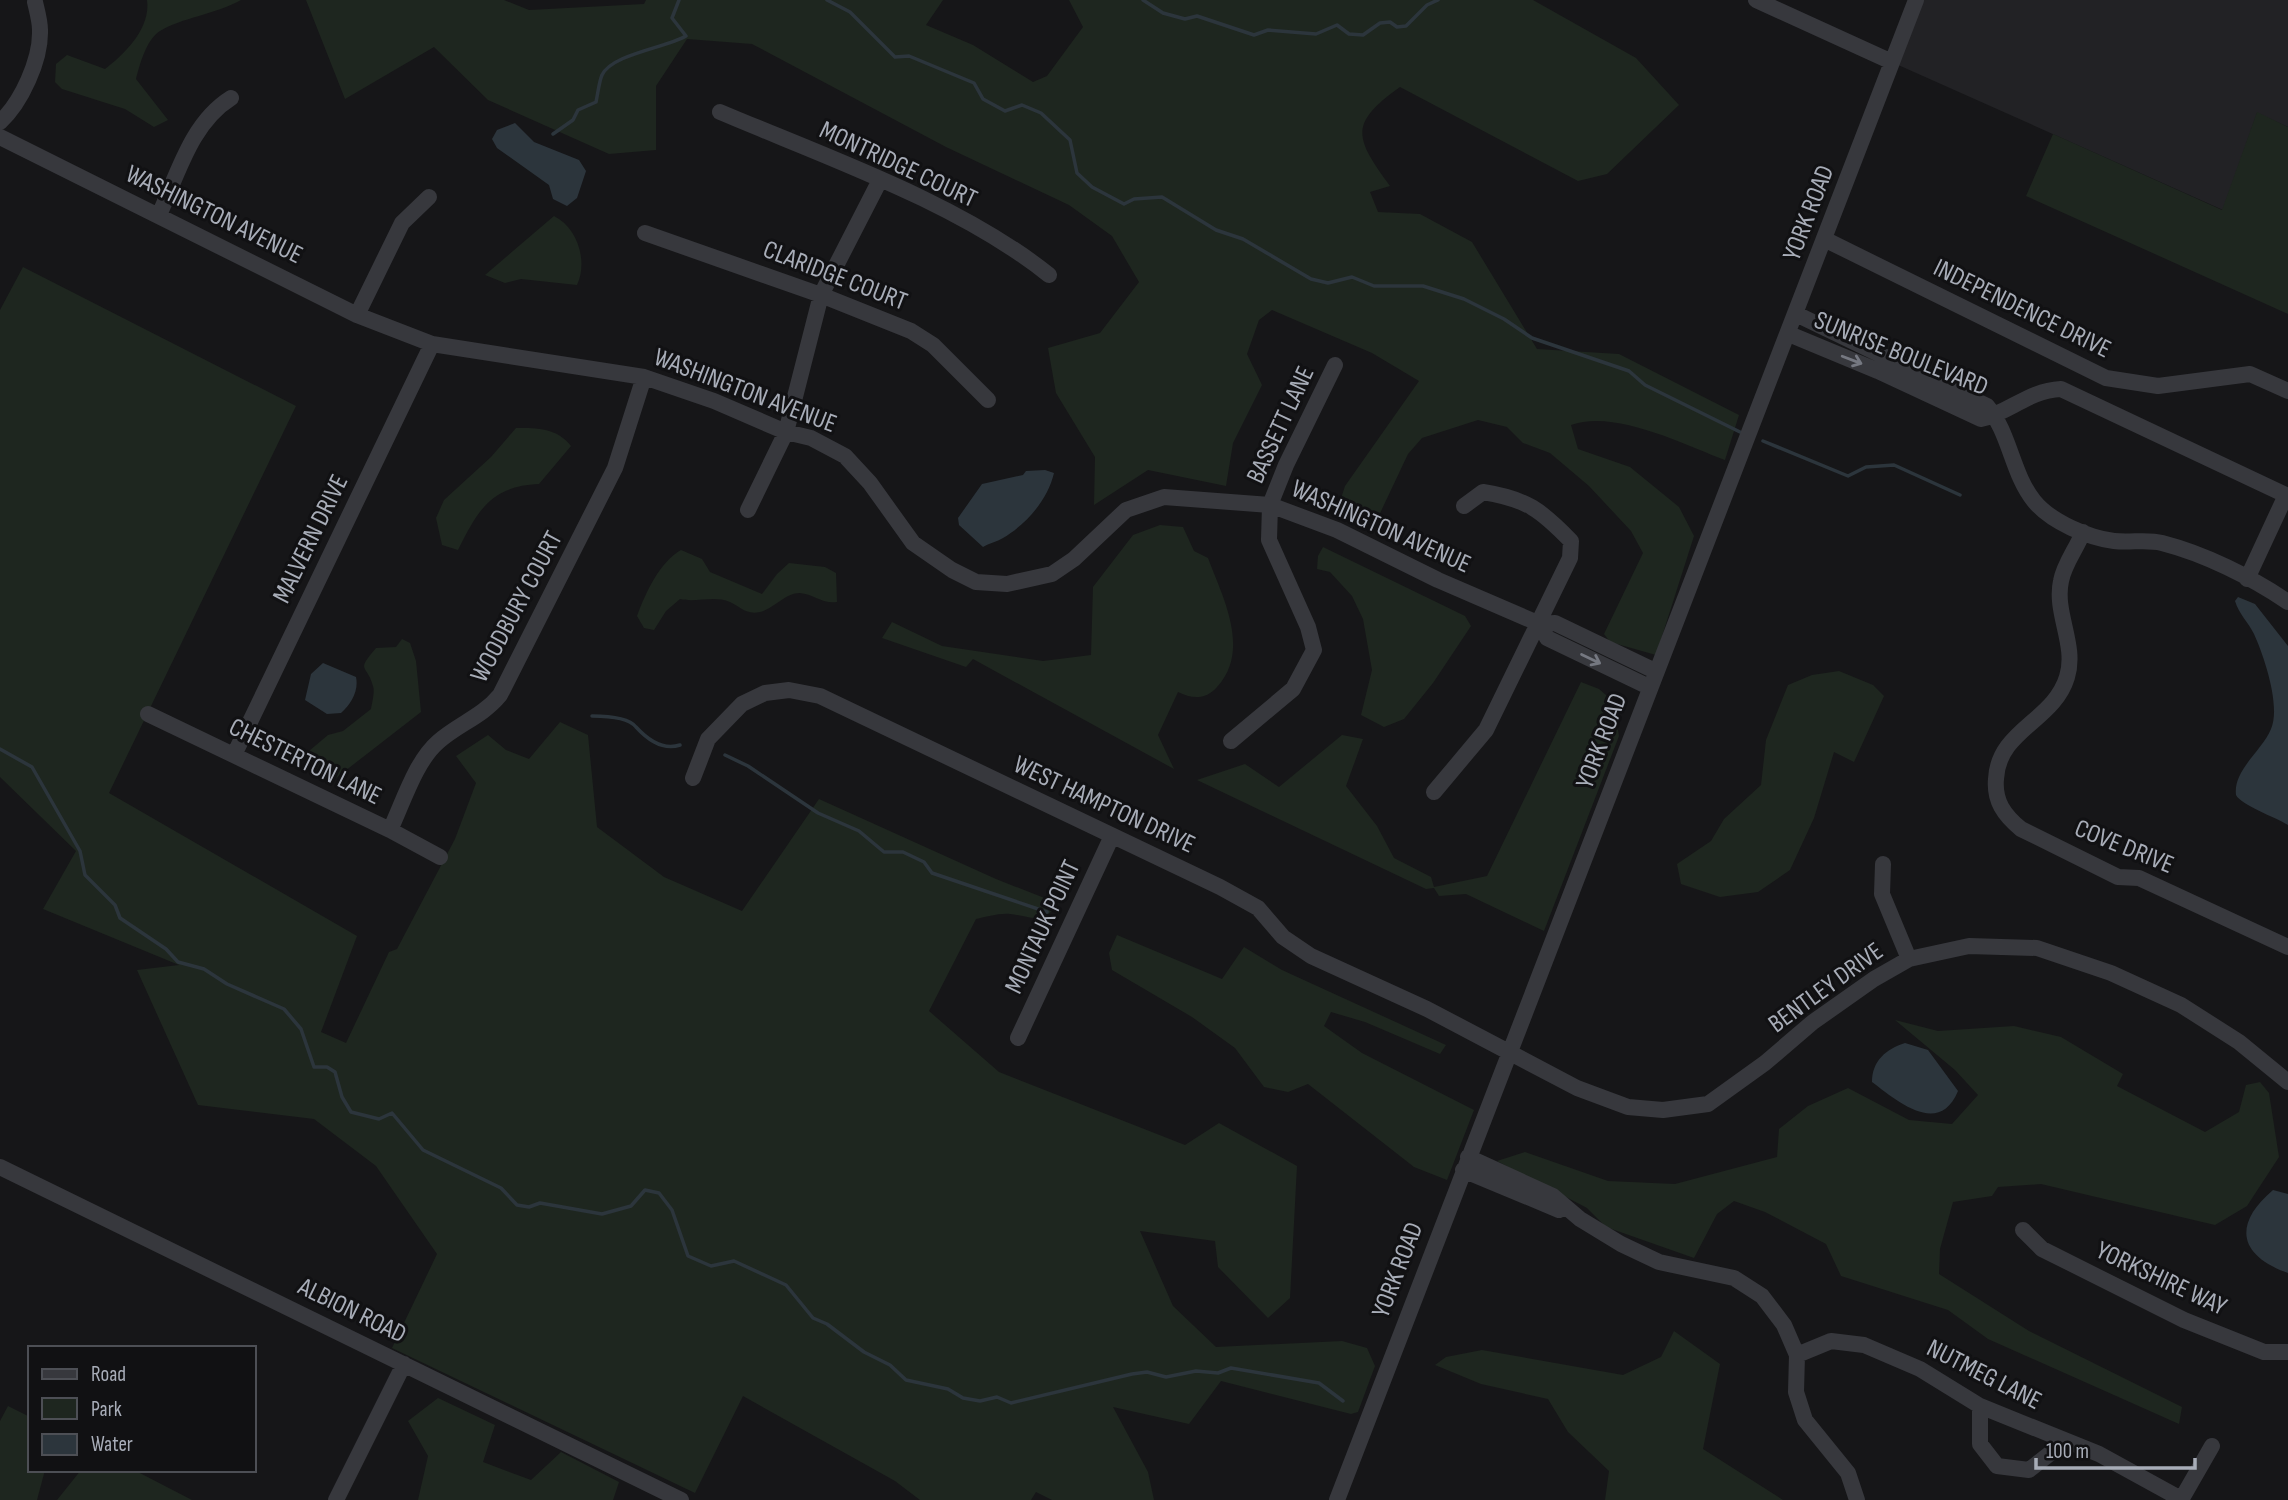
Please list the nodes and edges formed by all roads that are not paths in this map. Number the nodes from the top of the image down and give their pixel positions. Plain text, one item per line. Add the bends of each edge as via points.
1 (1756, 0) edge
2 (1916, 0) edge
3 (35, 2) dead end
4 (1892, 62) junction
5 (231, 98) dead end
6 (720, 112) dead end
7 (0, 121) edge
8 (0, 137) edge
9 (880, 180) junction
10 (429, 197) dead end
11 (159, 215) junction
12 (645, 233) dead end
13 (1824, 239) junction
14 (1049, 275) dead end
15 (821, 295) junction
16 (357, 314) junction
17 (1796, 314) junction
18 (1789, 334) junction
19 (432, 344) junction
20 (1335, 365) dead end
21 (644, 377) junction
22 (2288, 391) edge
23 (988, 400) dead end
24 (1995, 415) junction
25 (786, 432) junction
26 (2287, 495) edge
27 (1270, 505) junction
28 (1464, 506) dead end
29 (748, 510) dead end
30 (2083, 532) junction
31 (2247, 579) junction
32 (2288, 601) edge
33 (1540, 624) junction
34 (1655, 671) junction
35 (1649, 687) junction
36 (148, 714) dead end
37 (1231, 741) dead end
38 (234, 755) junction
39 (693, 778) dead end
40 (1434, 792) dead end
41 (390, 830) junction
42 (1112, 836) junction
43 (440, 857) dead end
44 (1883, 864) dead end
45 (2288, 947) edge
46 (1909, 959) junction
47 (1018, 1038) dead end
48 (1510, 1052) junction
49 (2288, 1082) edge
50 (1466, 1163) junction
51 (0, 1167) edge
52 (2023, 1230) dead end
53 (2288, 1352) edge
54 (1797, 1355) junction
55 (404, 1364) junction
56 (1980, 1406) junction
57 (2066, 1441) junction
58 (2212, 1446) dead end
59 (2181, 1499) edge
60 (337, 1500) edge
61 (681, 1500) edge
62 (1336, 1500) edge
63 (1857, 1500) edge

1 - 4 street
2 - 4 street, YORK ROAD
3 - 7 street via 41,32 33,66 11,111
4 - 13 street, YORK ROAD
5 - 11 street via 214,108 199,128
6 - 9 street, MONTRIDGE COURT
8 - 11 street, WASHINGTON AVENUE
9 - 14 street, MONTRIDGE COURT via 957,218
9 - 15 street
10 - 16 street via 402,223
11 - 16 street, WASHINGTON AVENUE
12 - 15 street, CLARIDGE COURT
13 - 17 street, YORK ROAD
13 - 22 street, INDEPENDENCE DRIVE via 2106,378 2158,386 2250,374
15 - 23 street, CLARIDGE COURT via 911,331 933,345
15 - 25 street
16 - 19 street, WASHINGTON AVENUE
17 - 18 street, YORK ROAD
17 - 24 street, SUNRISE BOULEVARD via 1981,401
18 -> 24 street, SUNRISE BOULEVARD via 1981,419
18 - 34 street, YORK ROAD
19 - 21 street, WASHINGTON AVENUE
19 - 38 street, MALVERN DRIVE
20 - 27 street, BASSETT LANE
21 - 25 street, WASHINGTON AVENUE
21 - 41 street, WOODBURY COURT via 615,468 500,695 487,710 436,743
24 - 26 street, SUNRISE BOULEVARD via 2040,390 2061,389
24 - 30 street, SUNRISE BOULEVARD via 2034,501
25 - 27 street, WASHINGTON AVENUE via 811,438 845,456 914,544 976,582 1007,584 1052,574 1126,510 1164,496
25 - 29 street
26 - 31 street
27 - 33 street, WASHINGTON AVENUE via 1337,530
27 - 37 street via 1269,540 1314,650 1293,689
28 - 33 street via 1483,492 1510,496 1543,512 1571,541 1570,558
30 - 31 street, SUNRISE BOULEVARD via 2099,539 2159,542
30 - 45 street, COVE DRIVE via 2061,580 2068,675 2048,708 2000,754 1995,782 1998,803 2021,829 2118,877 2139,878
31 - 32 street, SUNRISE BOULEVARD
33 - 34 street, WASHINGTON AVENUE via 1555,623
33 -> 35 street, WASHINGTON AVENUE via 1547,638
33 - 40 street via 1486,730
34 - 35 street, YORK ROAD
35 - 48 street, YORK ROAD
36 - 38 street, CHESTERTON LANE
38 - 41 street, CHESTERTON LANE
39 - 42 street, WEST HAMPTON DRIVE via 708,739 742,704 765,693 789,690 820,696
41 - 43 street, CHESTERTON LANE
42 - 47 street, MONTAUK POINT
42 - 48 street, WEST HAMPTON DRIVE via 1258,908 1283,937 1311,956
44 - 46 street via 1882,894
46 - 48 street, BENTLEY DRIVE via 1813,1022 1708,1104 1663,1110 1628,1107 1577,1088
46 - 49 street, BENTLEY DRIVE via 1969,946 2037,948 2111,973 2181,1005 2239,1042
48 - 50 street, YORK ROAD
50 - 54 street via 1659,1262 1734,1278 1762,1296 1784,1325
50 - 62 street, YORK ROAD
51 - 55 street, ALBION ROAD
52 - 53 street, YORKSHIRE WAY via 2042,1249 2184,1320 2264,1352
54 - 56 street, NUTMEG LANE via 1831,1341 1864,1345 1920,1369
54 - 63 street via 1796,1392 1805,1420 1848,1473
55 - 60 street
55 - 61 street, ALBION ROAD
56 - 57 street, NUTMEG LANE
56 - 57 street via 1980,1444 1997,1466 2029,1469
57 - 59 street, NUTMEG LANE
58 - 59 street

